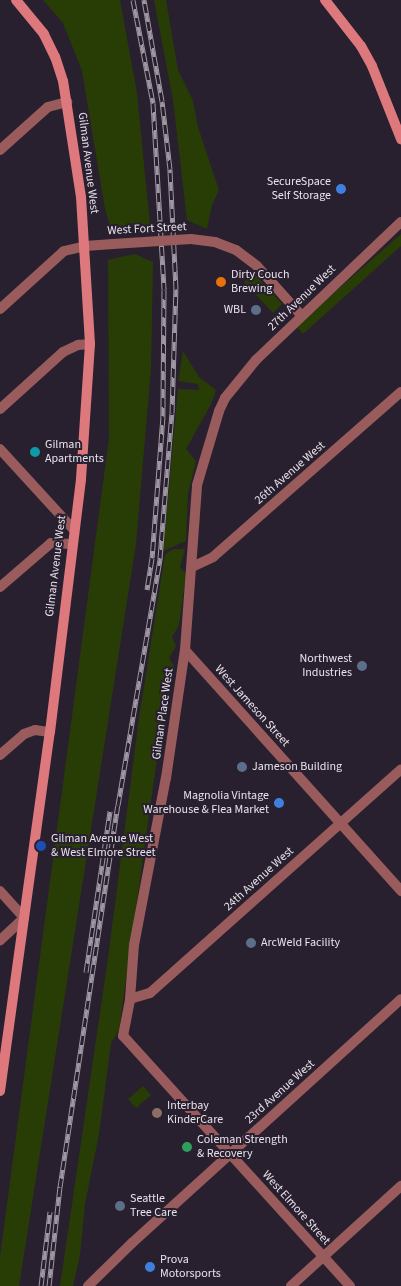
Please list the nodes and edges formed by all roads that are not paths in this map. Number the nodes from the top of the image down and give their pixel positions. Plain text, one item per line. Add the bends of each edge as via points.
1 (16, 0) edge
2 (325, 0) edge
3 (67, 102) junction
4 (401, 140) edge
5 (0, 150) edge
6 (401, 222) edge
7 (85, 246) junction
8 (0, 309) edge
9 (301, 315) junction
10 (90, 344) junction
11 (401, 392) edge
12 (225, 398) joint
13 (0, 409) edge
14 (0, 449) edge
15 (73, 529) junction
16 (71, 544) junction
17 (192, 567) junction
18 (0, 588) edge
19 (185, 650) junction
20 (50, 732) junction
21 (0, 755) edge
22 (401, 769) edge
23 (340, 823) junction
24 (0, 891) edge
25 (401, 891) edge
26 (24, 918) junction
27 (0, 940) edge
28 (130, 999) junction
29 (401, 999) edge
30 (123, 1036) joint
31 (0, 1091) edge
32 (229, 1154) junction
33 (401, 1186) edge
34 (323, 1257) junction
35 (88, 1286) edge
36 (291, 1286) edge
37 (350, 1286) edge

1 - 3 main road, Gilman Avenue West via 50,46 60,68
2 - 4 main road via 352,32 372,66
3 - 5 street via 48,107
3 - 7 main road, Gilman Avenue West via 76,153
6 - 9 street, 27th Avenue West
7 - 8 street, West Fort Street via 64,251
7 - 9 street, West Fort Street, bridge via 191,239 215,242 241,253 257,266
7 - 10 main road, Gilman Avenue West
9 - 12 street, 27th Avenue West via 256,360
10 - 13 street via 63,352
10 - 15 main road, Gilman Avenue West via 85,433
11 - 17 street, 26th Avenue West via 213,557
12 - 17 street, Gilman Place West via 197,485
14 - 15 street
15 - 16 main road, Gilman Avenue West
16 - 18 street via 51,543
16 - 20 main road, Gilman Avenue West
17 - 19 street, Gilman Place West
19 - 23 street, West Jameson Street
19 - 28 street, Gilman Place West via 166,778 134,945
20 - 21 street via 35,730 24,734
20 - 26 main road, Gilman Avenue West
22 - 23 street, 24th Avenue West
23 - 25 street, West Jameson Street
23 - 28 street, 24th Avenue West via 150,993
24 - 26 street
26 - 27 street
26 - 31 main road, Gilman Avenue West
28 - 30 street, Gilman Place West
29 - 32 street, 23rd Avenue West
30 - 32 street, West Elmore Street
32 - 34 street, West Elmore Street
32 - 35 street, 23rd Avenue West
33 - 34 street
34 - 36 street
34 - 37 street, West Elmore Street

